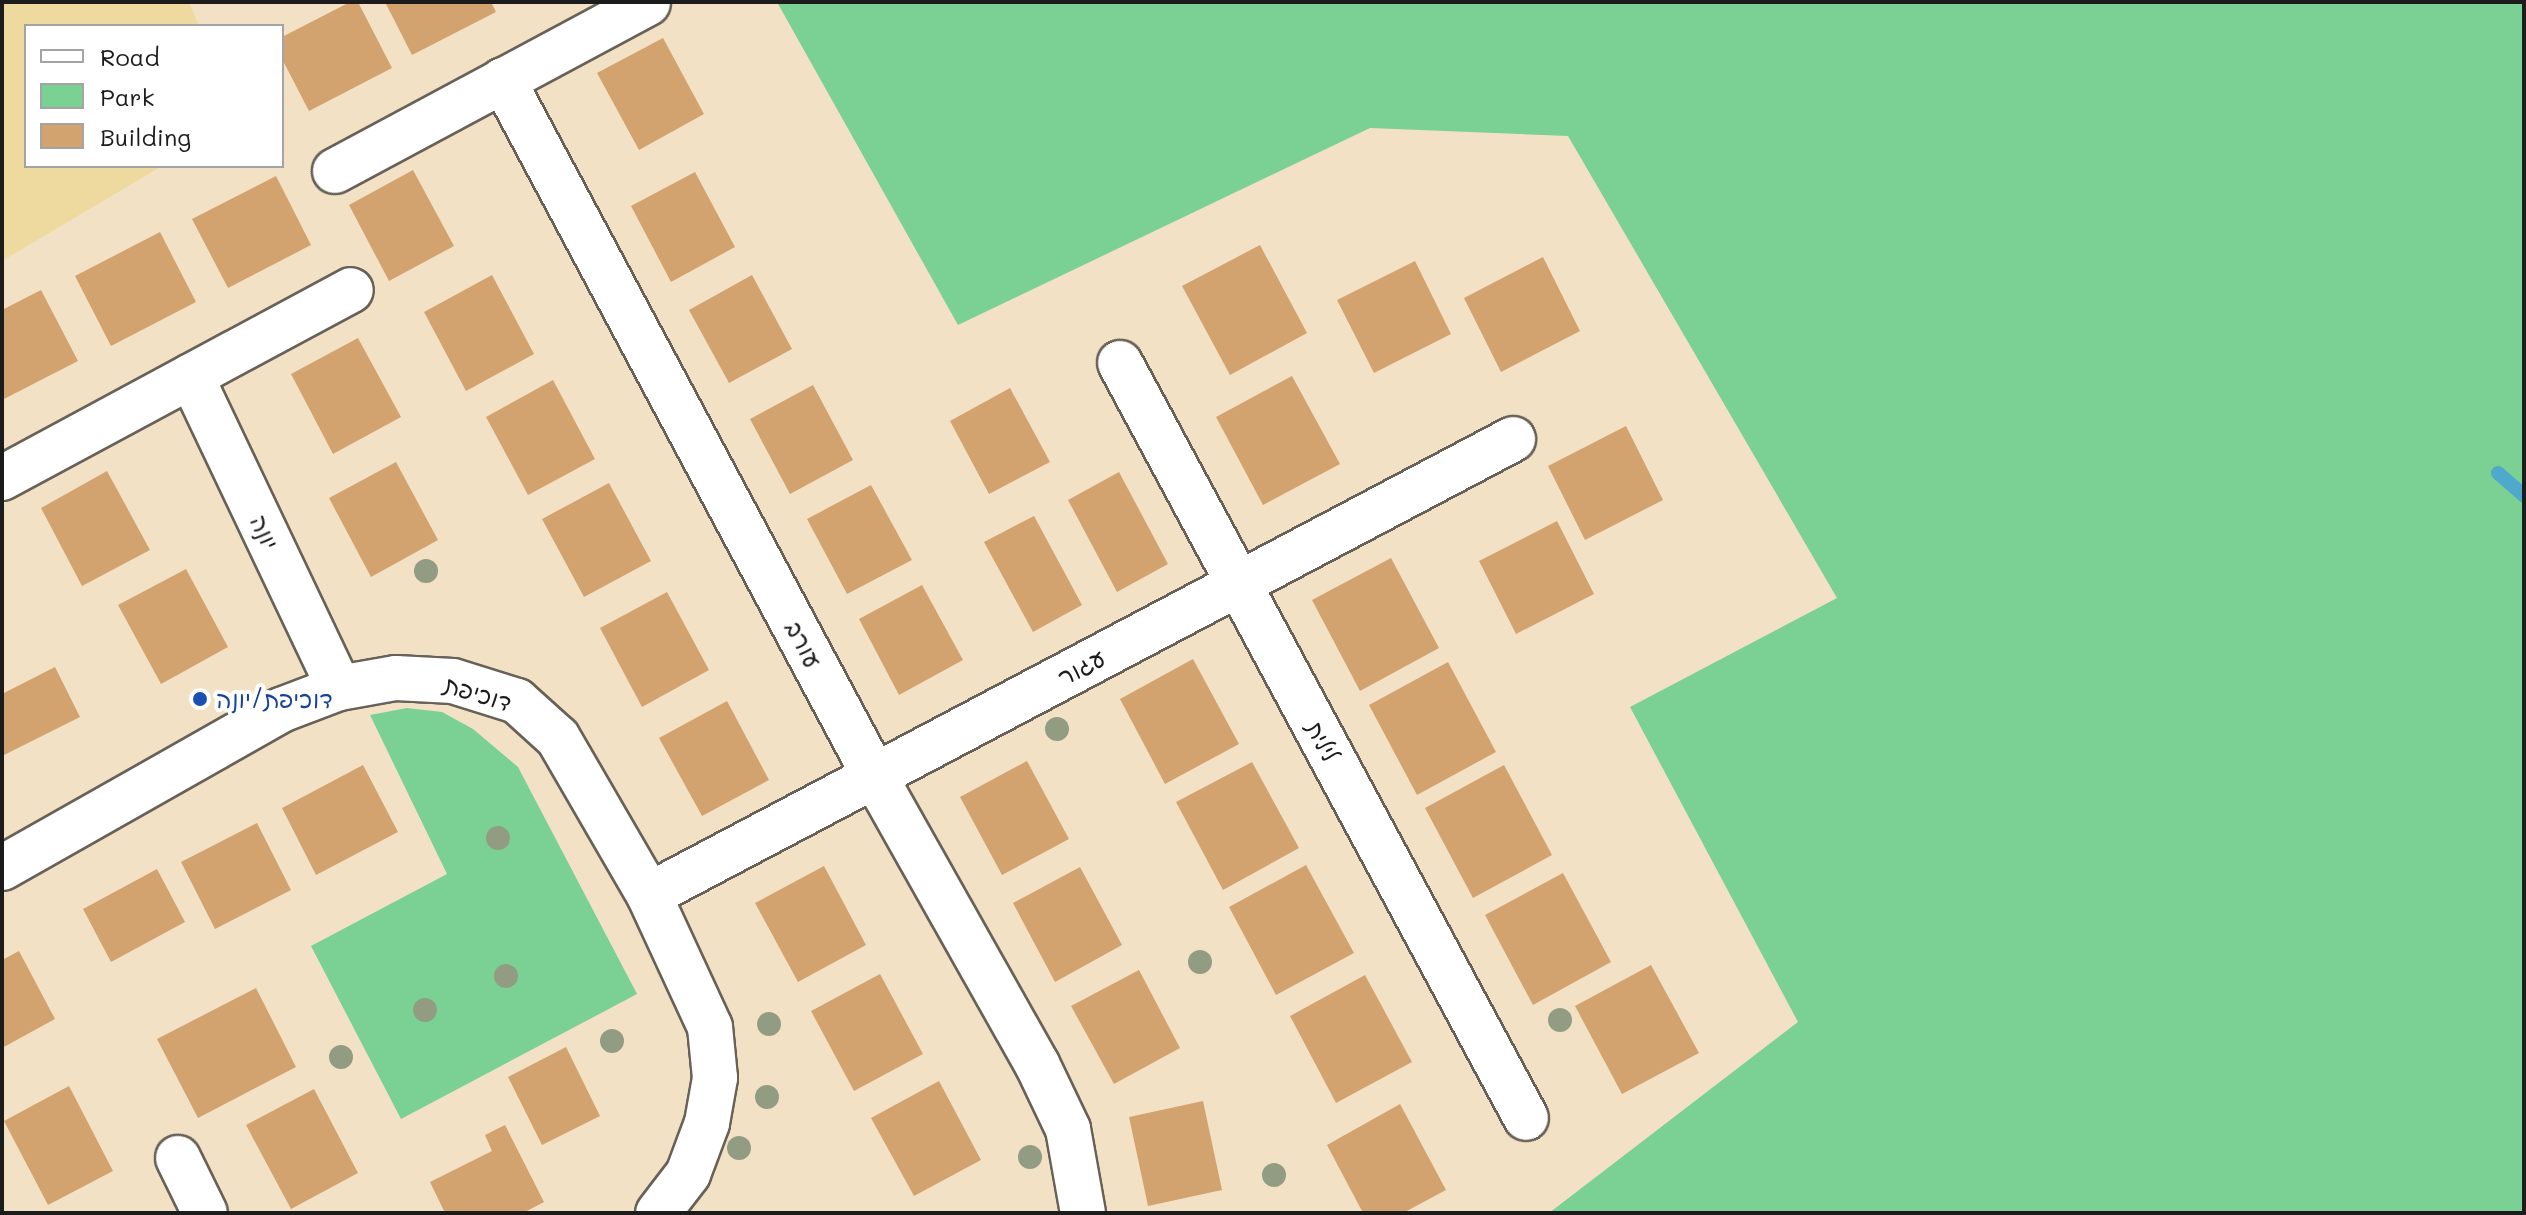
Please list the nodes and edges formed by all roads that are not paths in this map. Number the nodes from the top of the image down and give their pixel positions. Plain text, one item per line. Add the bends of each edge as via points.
1 (648, 3) edge
2 (503, 80) junction
3 (335, 171) dead end
4 (351, 290) dead end
5 (1120, 363) dead end
6 (191, 376) junction
7 (1513, 439) dead end
8 (2, 478) edge
9 (1239, 584) junction
10 (339, 688) junction
11 (874, 775) junction
12 (2, 868) edge
13 (649, 895) junction
14 (1526, 1118) dead end
15 (178, 1158) dead end
16 (205, 1213) edge
17 (658, 1213) edge
18 (1083, 1213) edge

1 - 2 street
2 - 3 street
2 - 11 street, עורב
4 - 6 street
5 - 9 street, לילית
6 - 8 street
6 - 10 street, יונה
7 - 9 street, עגור
9 - 11 street, עגור
9 - 14 street, לילית
10 - 12 street, דוכיפת via 281,710
10 - 13 street, דוכיפת via 396,678 453,681 517,701 558,738
11 - 13 street, עגור
11 - 18 street, עורב via 1068,1129
13 - 17 street, דוכיפת via 710,1027 715,1078 707,1123 688,1174
15 - 16 street

